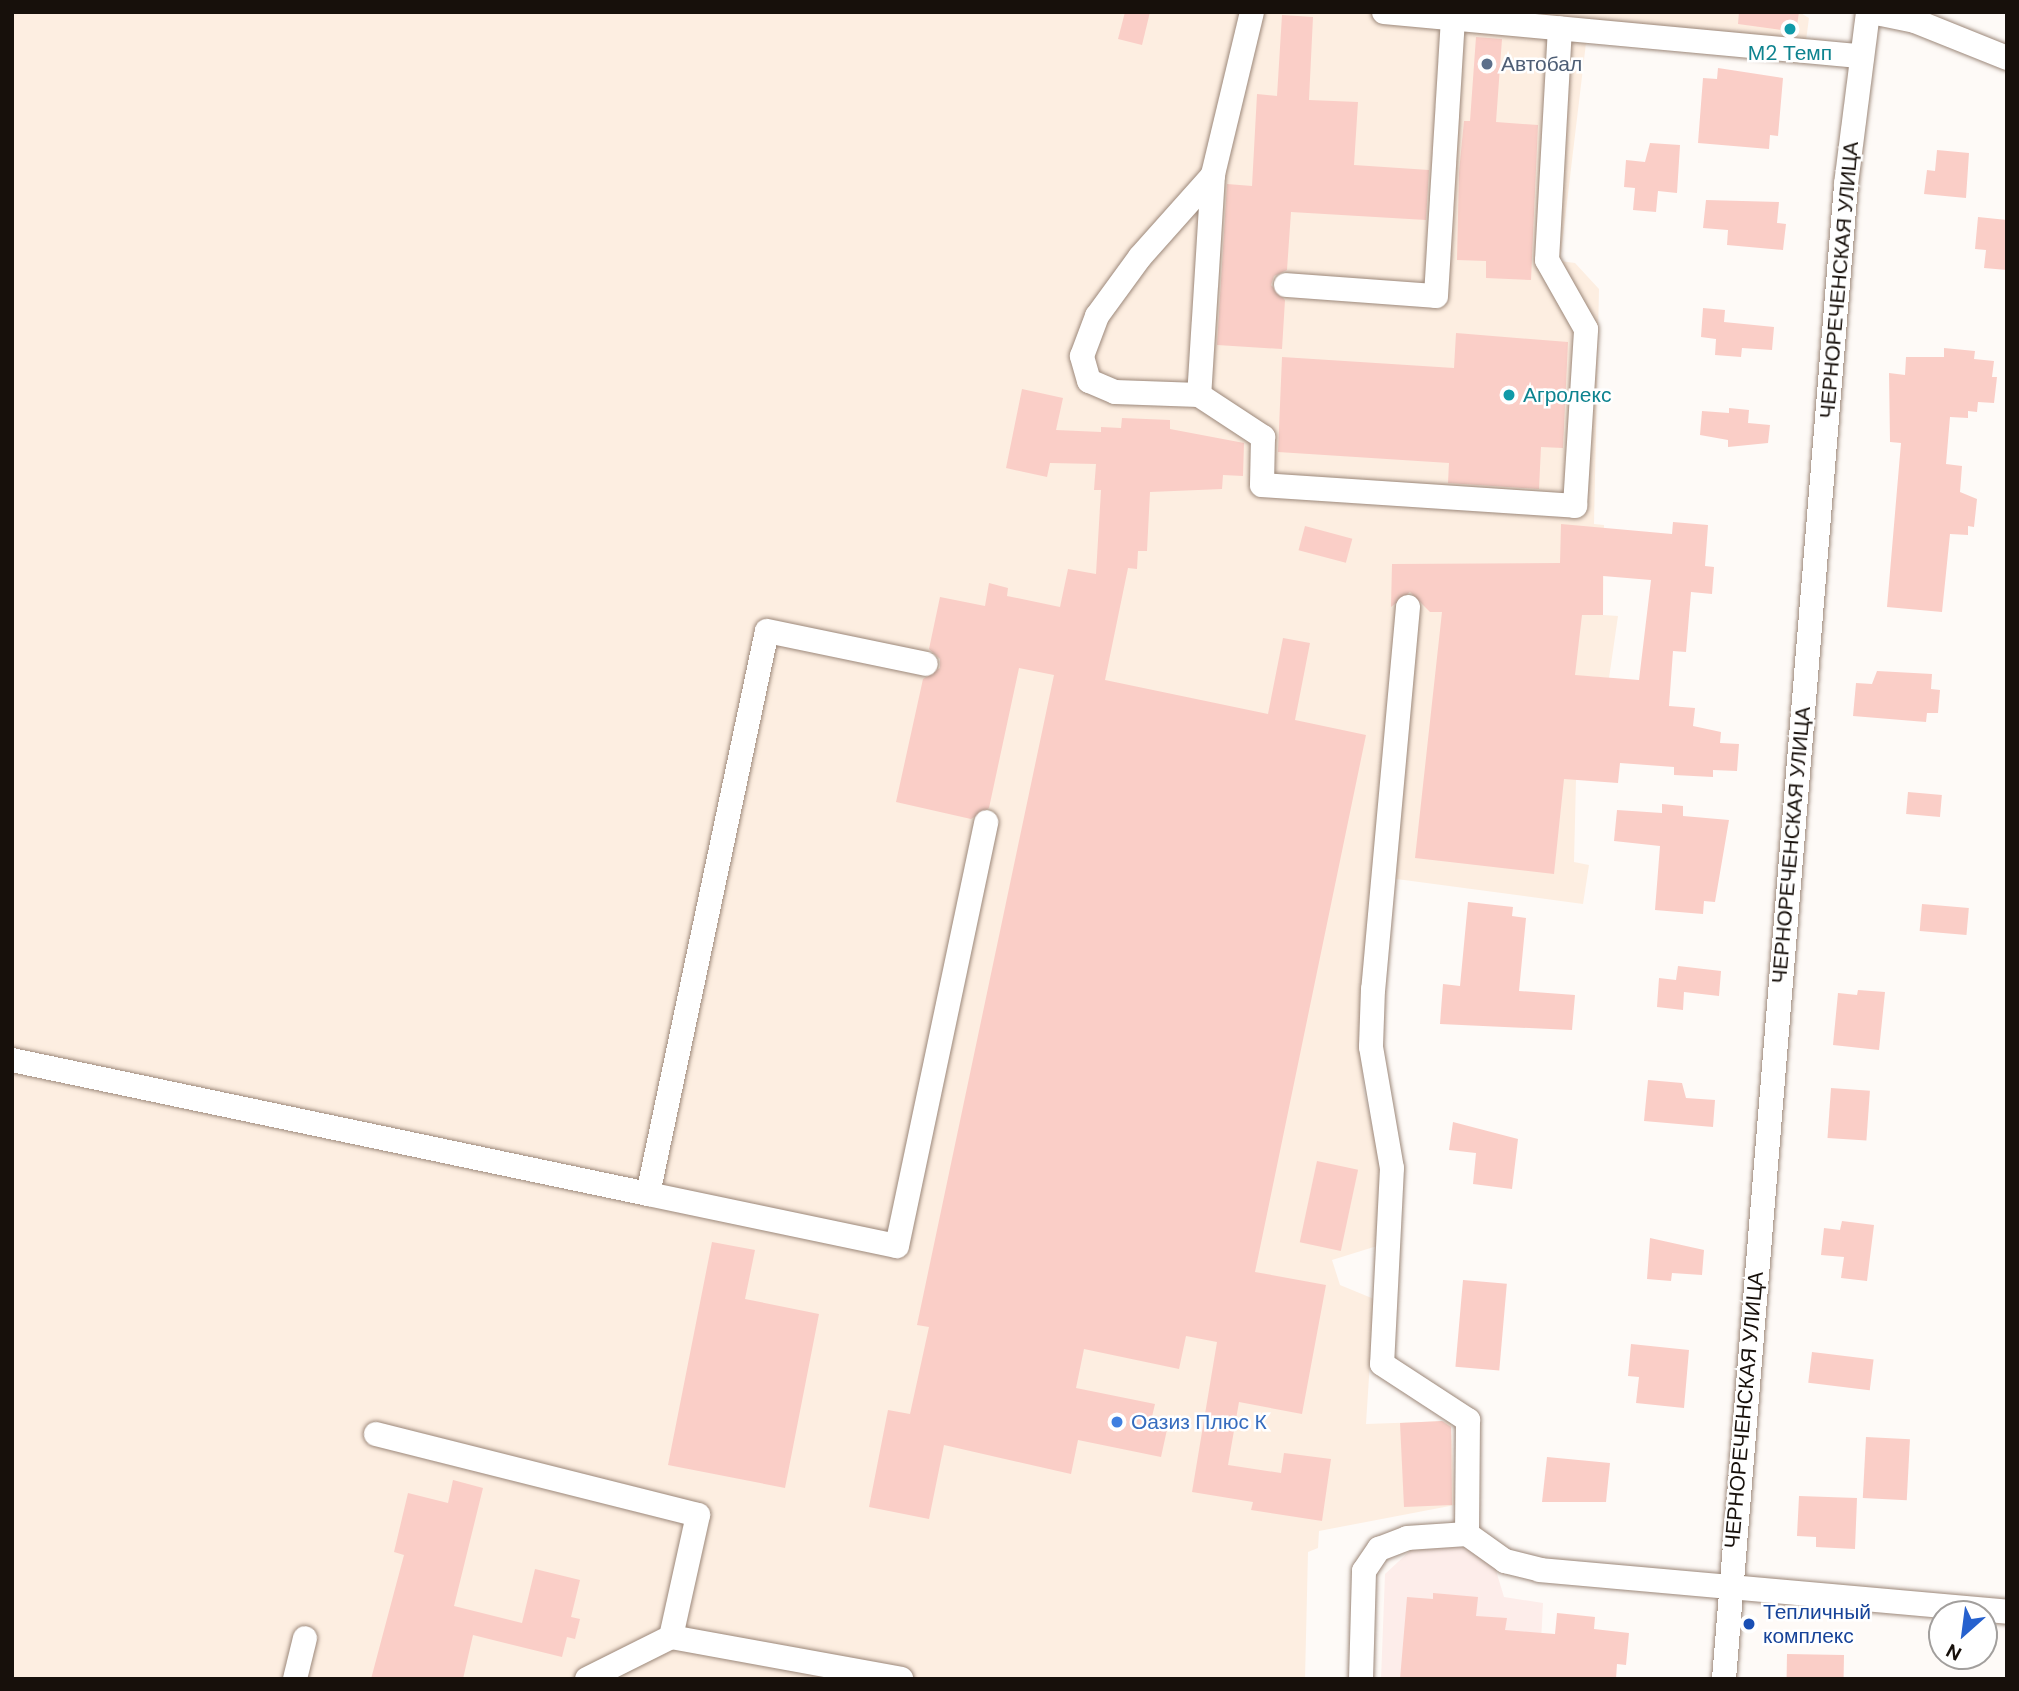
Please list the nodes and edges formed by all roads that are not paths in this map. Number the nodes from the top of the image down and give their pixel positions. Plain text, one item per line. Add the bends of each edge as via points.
1 (1252, 12) edge
2 (1384, 12) edge
3 (1869, 12) edge
4 (1453, 19) junction
5 (1560, 28) junction
6 (1862, 56) junction
7 (2007, 58) edge
8 (1213, 175) junction
9 (1286, 285) dead end
10 (1199, 395) junction
11 (1408, 607) dead end
12 (926, 664) dead end
13 (986, 822) dead end
14 (12, 1060) edge
15 (648, 1194) junction
16 (376, 1434) dead end
17 (1467, 1534) junction
18 (1730, 1590) junction
19 (2007, 1612) edge
20 (671, 1637) junction
21 (304, 1638) dead end
22 (817, 1671) edge
23 (295, 1679) edge
24 (587, 1679) edge
25 (901, 1679) edge
26 (1361, 1679) edge
27 (1724, 1679) edge

1 - 8 street
2 - 4 street
3 - 6 street, ЧЕРНОРЕЧЕНСКАЯ УЛИЦА
3 - 7 street via 1915,21
4 - 5 street
4 - 9 street via 1436,296
5 - 6 street
5 - 10 street via 1547,260 1586,329 1575,506 1262,485 1262,437
6 - 18 street, ЧЕРНОРЕЧЕНСКАЯ УЛИЦА via 1843,211
8 - 10 street
8 - 10 street via 1140,257 1097,316 1082,356 1089,381 1115,392
11 - 17 street via 1371,1047 1392,1168 1382,1364 1468,1420
12 - 15 street via 767,631
13 - 15 street via 897,1246
14 - 15 street
16 - 20 street via 698,1515
17 - 18 street via 1505,1561 1540,1570
17 - 26 street via 1407,1538 1379,1549 1364,1571
18 - 19 street
18 - 27 street, ЧЕРНОРЕЧЕНСКАЯ УЛИЦА
20 - 22 street
20 - 24 street
21 - 23 street
22 - 25 street

